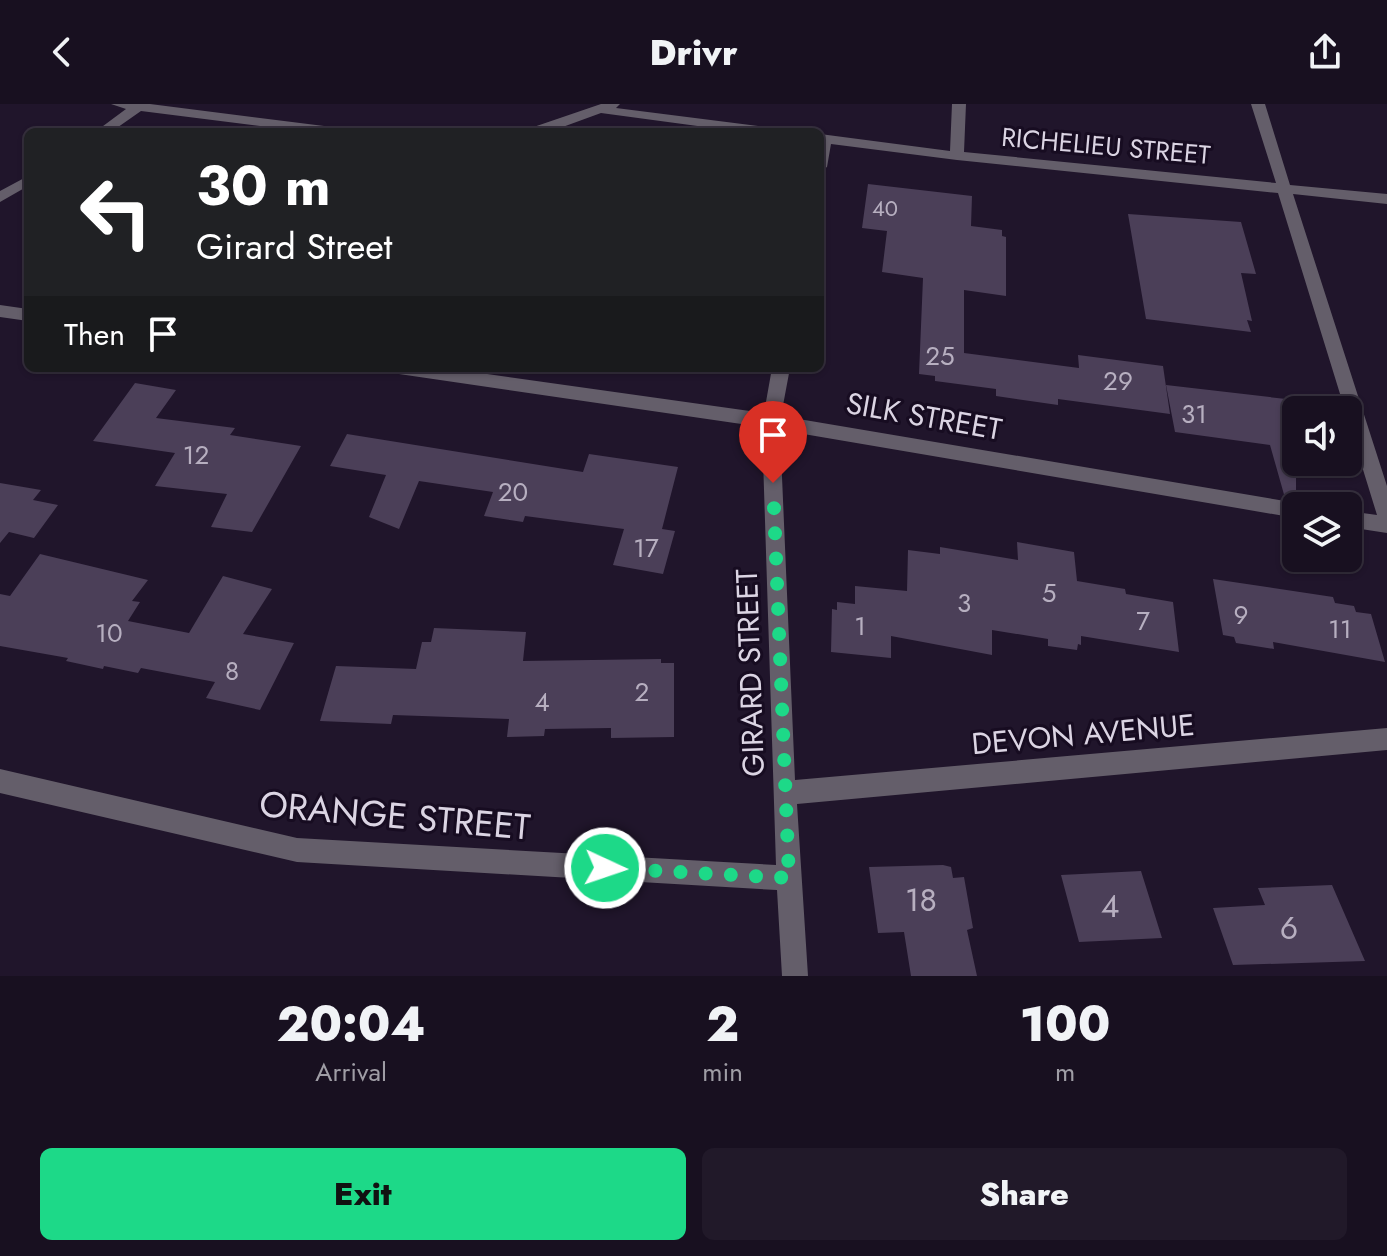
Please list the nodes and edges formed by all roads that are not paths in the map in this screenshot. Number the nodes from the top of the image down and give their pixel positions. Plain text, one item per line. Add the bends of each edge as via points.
1 (118, 104) edge
2 (959, 104) edge
3 (1258, 104) edge
4 (140, 106) edge
5 (608, 107) edge
6 (108, 128) edge
7 (309, 128) edge
8 (539, 128) edge
9 (747, 128) edge
10 (824, 139) edge
11 (957, 156) junction
12 (24, 182) edge
13 (1282, 186) junction
14 (0, 197) edge
15 (1387, 199) edge
16 (0, 311) edge
17 (24, 314) edge
18 (427, 372) edge
19 (780, 372) edge
20 (771, 421) junction
21 (1282, 508) edge
22 (1387, 517) edge
23 (1362, 521) edge
24 (1387, 525) edge
25 (1387, 739) edge
26 (0, 781) edge
27 (784, 793) junction
28 (789, 878) junction
29 (795, 976) edge

1 - 4 street
2 - 11 street
3 - 13 street
4 - 6 street
4 - 7 street
5 - 8 street
5 - 9 street
10 - 11 street, RICHELIEU STREET
11 - 13 street, RICHELIEU STREET
12 - 14 street
13 - 15 street, RICHELIEU STREET
13 - 22 street
16 - 17 street
18 - 20 street, SILK STREET
19 - 20 street, GIRARD STREET
20 - 21 street, SILK STREET
20 - 27 street, GIRARD STREET
23 - 24 street
25 - 27 street, DEVON AVENUE
26 - 28 street, ORANGE STREET via 297,850
27 - 28 street, GIRARD STREET
28 - 29 street, GIRARD STREET

